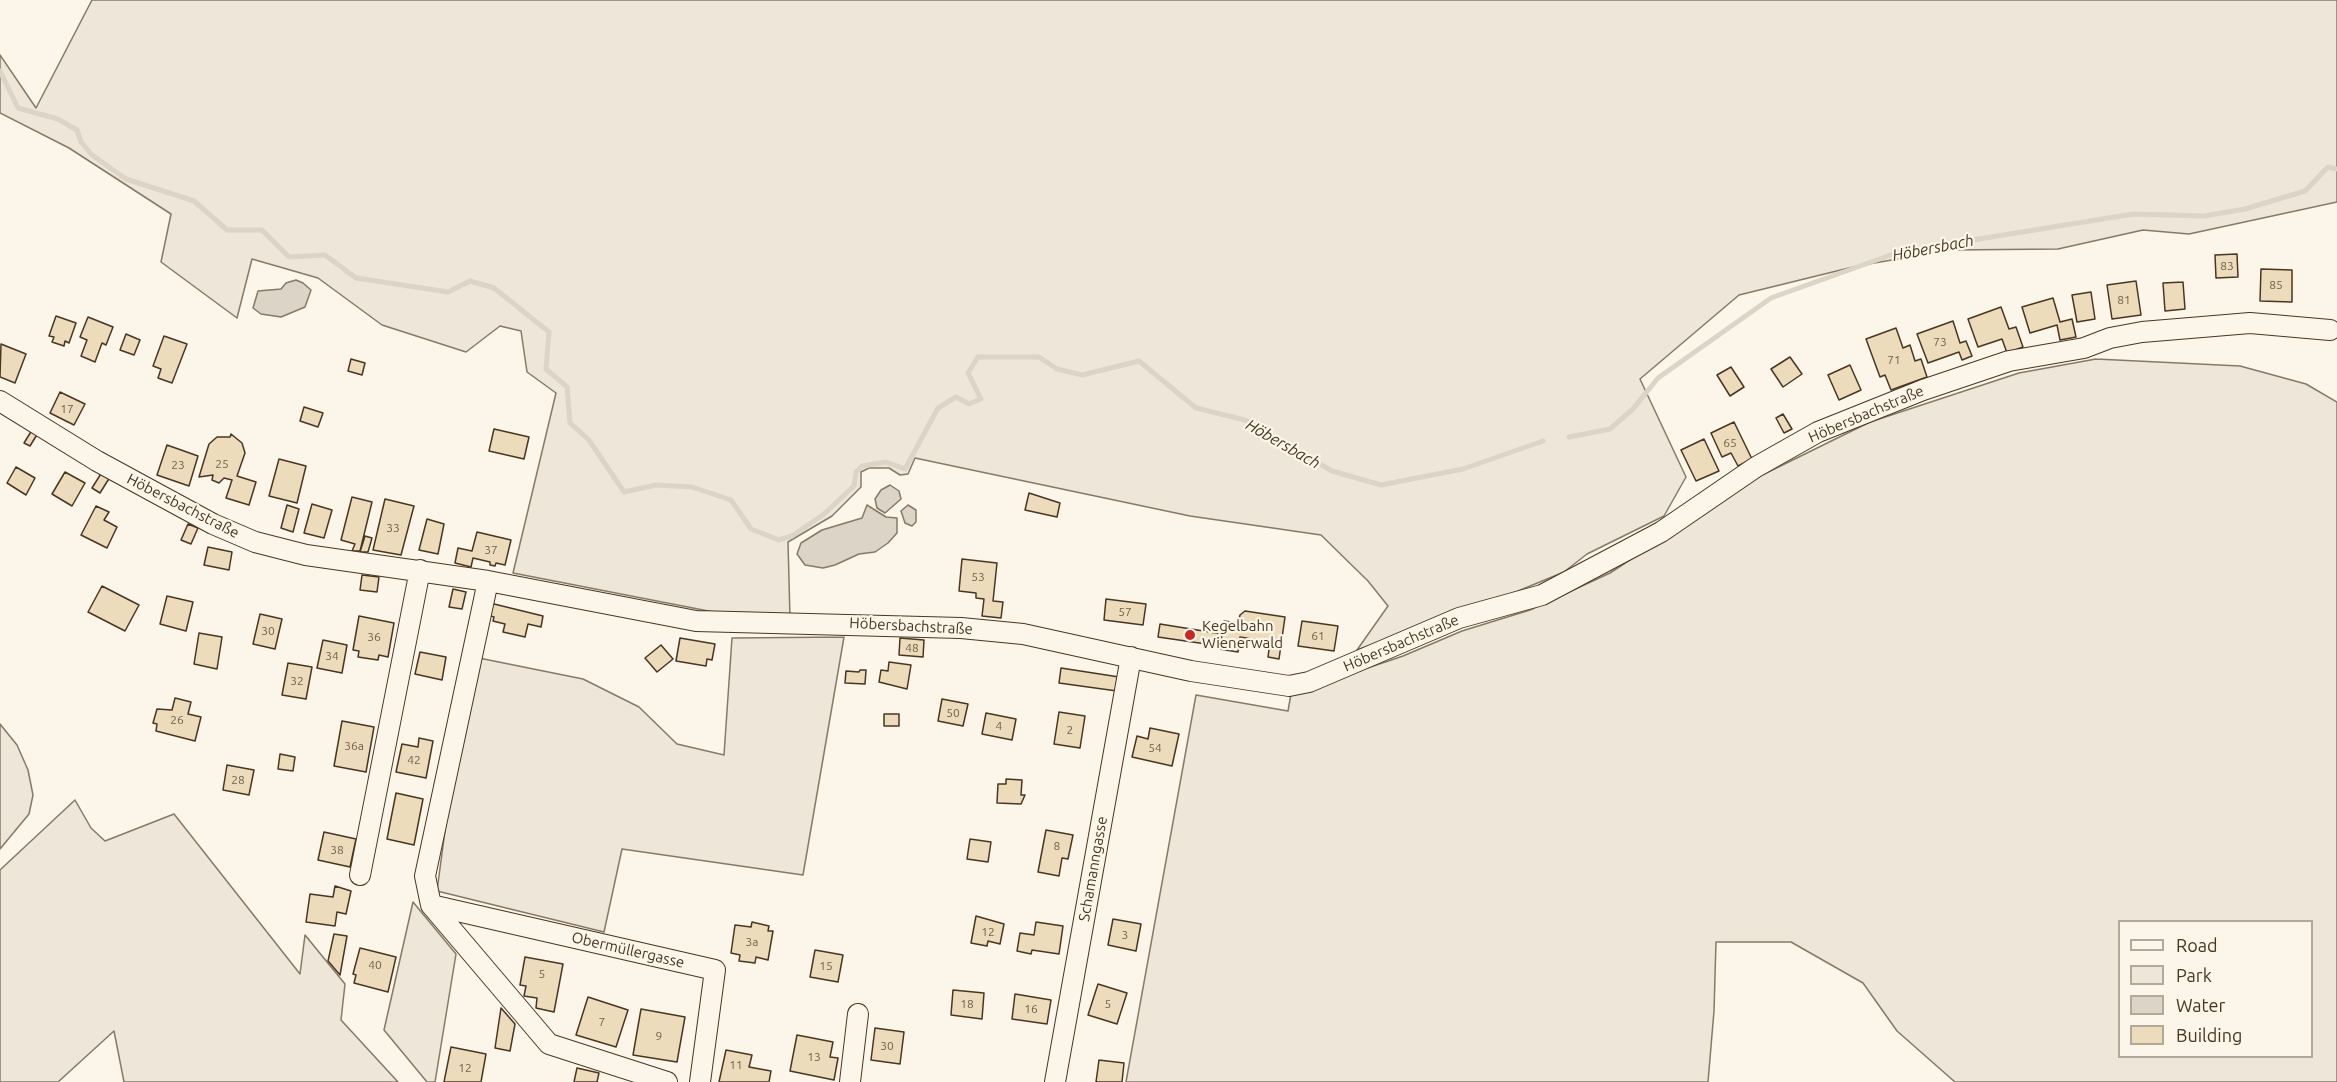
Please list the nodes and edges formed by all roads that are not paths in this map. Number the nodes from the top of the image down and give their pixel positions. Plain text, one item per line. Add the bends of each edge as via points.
1 (2330, 330) dead end
2 (0, 401) edge
3 (420, 570) junction
4 (488, 581) junction
5 (1131, 657) junction
6 (360, 875) dead end
7 (431, 905) junction
8 (858, 1014) dead end
9 (667, 1082) edge
10 (700, 1082) edge
11 (850, 1082) edge
12 (1054, 1082) edge

1 - 5 street, Höbersbachstraße via 2250,323 2142,332 2084,348 2009,361 1923,390 1818,432 1756,467 1661,532 1542,594 1460,618 1309,682 1270,685
2 - 3 street, Höbersbachstraße via 97,461 213,524 255,542 347,563
3 - 4 street, Höbersbachstraße
3 - 6 street
4 - 5 street, Höbersbachstraße via 696,621 961,628 1023,634
4 - 7 street via 425,876
5 - 12 street, Schamanngasse
7 - 9 street via 549,1044
7 - 10 street, Obermüllergasse via 715,970
8 - 11 street

